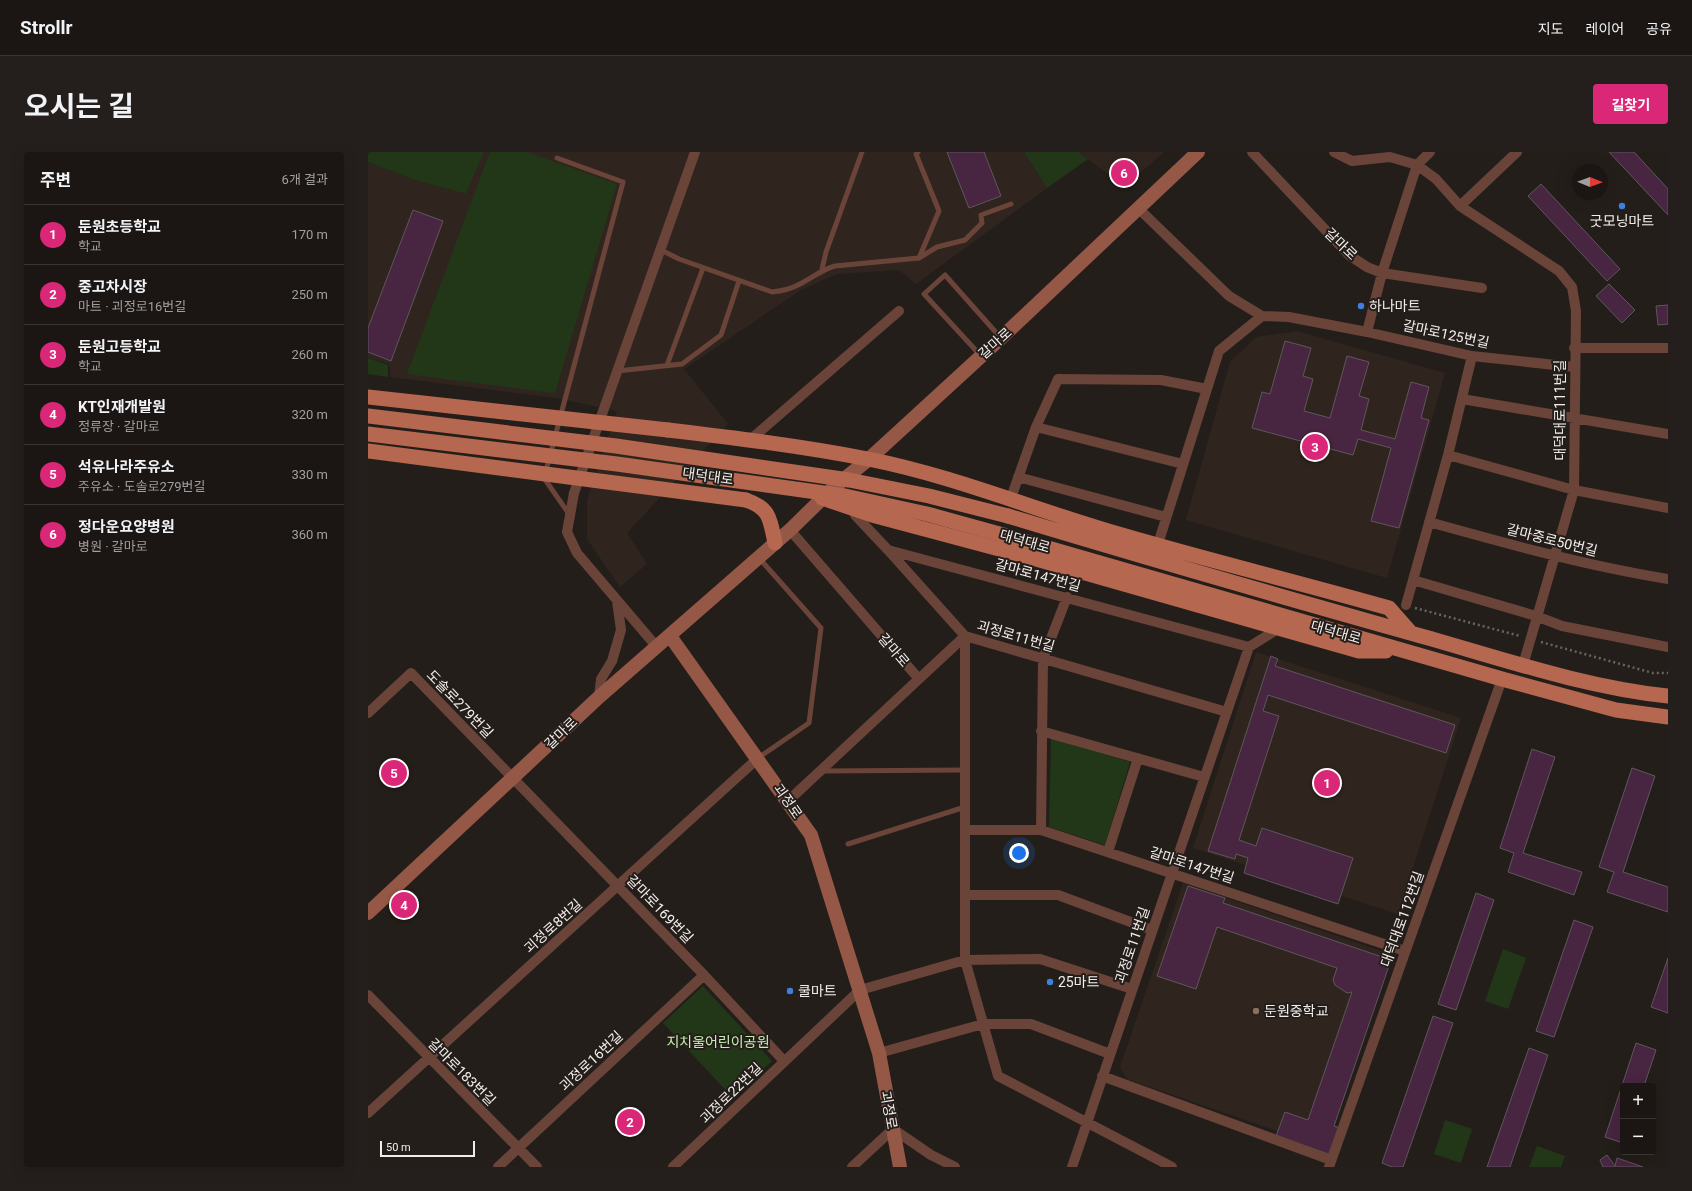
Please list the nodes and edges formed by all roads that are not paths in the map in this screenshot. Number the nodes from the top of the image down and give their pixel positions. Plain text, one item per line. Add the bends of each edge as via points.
1 (695, 152) edge
2 (862, 152) edge
3 (918, 152) edge
4 (1198, 152) edge
5 (1252, 152) edge
6 (1334, 152) edge
7 (1430, 152) edge
8 (1517, 152) edge
9 (558, 158) dead end
10 (1417, 165) junction
11 (1010, 204) dead end
12 (1460, 206) junction
13 (1138, 208) junction
14 (660, 250) junction
15 (918, 258) junction
16 (703, 268) junction
17 (822, 269) junction
18 (1382, 273) junction
19 (739, 281) junction
20 (1482, 288) dead end
21 (899, 311) dead end
22 (1262, 316) junction
23 (1367, 332) junction
24 (1001, 338) junction
25 (1574, 348) junction
26 (1668, 348) edge
27 (981, 356) junction
28 (1472, 356) junction
29 (667, 365) junction
30 (1574, 367) junction
31 (616, 371) junction
32 (1207, 388) junction
33 (368, 397) edge
34 (1462, 399) junction
35 (368, 416) edge
36 (1574, 418) junction
37 (1036, 427) junction
38 (368, 434) edge
39 (1668, 434) edge
40 (750, 440) junction
41 (368, 451) edge
42 (1448, 455) junction
43 (869, 459) junction
44 (1183, 464) junction
45 (1018, 477) junction
46 (1574, 490) junction
47 (822, 498) junction
48 (1010, 498) junction
49 (1668, 508) edge
50 (569, 514) junction
51 (854, 515) dead end
52 (1166, 517) junction
53 (1429, 522) junction
54 (790, 530) junction
55 (775, 542) junction
56 (1158, 544) junction
57 (888, 550) junction
58 (1555, 556) junction
59 (758, 557) junction
60 (1668, 579) edge
61 (1413, 580) junction
62 (1306, 584) junction
63 (1254, 588) junction
64 (1067, 597) junction
65 (617, 601) junction
66 (1406, 605) dead end
67 (1536, 616) junction
68 (1278, 629) junction
69 (1411, 633) junction
70 (670, 636) junction
71 (965, 636) junction
72 (656, 646) junction
73 (1249, 647) junction
74 (1668, 647) edge
75 (1404, 651) junction
76 (1043, 659) junction
77 (1523, 665) junction
78 (920, 679) junction
79 (1502, 679) junction
80 (1668, 696) edge
81 (599, 697) junction
82 (1227, 712) junction
83 (368, 713) edge
84 (1668, 717) edge
85 (1041, 731) junction
86 (1138, 758) junction
87 (757, 759) junction
88 (965, 770) junction
89 (820, 771) junction
90 (1204, 777) junction
91 (513, 779) junction
92 (788, 802) junction
93 (965, 807) junction
94 (965, 830) junction
95 (1041, 830) junction
96 (848, 844) dead end
97 (1108, 852) junction
98 (1172, 873) junction
99 (618, 886) junction
100 (965, 895) junction
101 (368, 913) edge
102 (1152, 930) junction
103 (1405, 951) junction
104 (965, 960) junction
105 (704, 975) junction
106 (1132, 989) junction
107 (860, 990) junction
108 (368, 995) edge
109 (983, 1024) junction
110 (879, 1053) junction
111 (1110, 1054) junction
112 (428, 1058) junction
113 (784, 1061) junction
114 (1102, 1076) junction
115 (368, 1113) edge
116 (1087, 1122) junction
117 (893, 1129) junction
118 (518, 1148) junction
119 (1330, 1164) edge
120 (498, 1167) edge
121 (537, 1167) edge
122 (673, 1167) edge
123 (852, 1167) edge
124 (900, 1167) edge
125 (956, 1167) edge
126 (1072, 1167) edge
127 (1172, 1167) edge

1 - 14 street
2 - 17 lane
3 - 15 lane via 916,154 939,211
4 - 13 main road, 갈마로
5 - 18 street, 갈마로 via 1349,255
6 - 10 street via 1352,161 1390,158
7 - 10 street
8 - 12 street
9 - 50 lane via 623,182 544,478
10 - 12 street, 대덕대로111번길 via 1436,179
10 - 18 street
11 - 15 lane via 981,215 982,223 965,240 937,247
12 - 25 street, 대덕대로111번길 via 1559,271 1572,287 1576,311
13 - 22 street, 갈마로125번길 via 1229,296
13 - 24 main road, 갈마로
14 - 16 lane
14 - 31 street
15 - 17 lane
16 - 19 lane
16 - 29 lane
17 - 19 lane via 786,290 772,292
18 - 20 street, 갈마로
18 - 23 street
19 - 29 lane via 721,335 682,364
21 - 40 street
22 - 23 street, 갈마로125번길 via 1289,317
22 - 32 street via 1219,350
23 - 28 street, 갈마로125번길
24 - 27 main road, 갈마로
24 - 27 lane via 945,275 924,294
25 - 26 street
25 - 30 street, 대덕대로111번길
27 - 43 main road, 갈마로
28 - 30 street, 갈마로125번길
28 - 34 street
29 - 31 lane
30 - 36 street, 대덕대로111번길
31 - 50 street
32 - 37 street via 1161,380 1058,379
32 - 44 street
33 - 40 main road, bridge
34 - 36 street
34 - 42 street
35 - 63 main road, 대덕대로, bridge via 616,446 849,480 929,496 1008,516
36 - 39 street
36 - 46 street, 대덕대로111번길
37 - 44 street
37 - 45 street
38 - 75 main road, 대덕대로, bridge via 617,464 845,496 927,514 1003,535
40 - 43 main road
41 - 55 main road, bridge via 746,500 759,504 768,514
42 - 46 street
42 - 53 street
43 - 47 main road, 갈마로
43 - 48 main road
44 - 52 street
45 - 48 street
45 - 52 street
46 - 49 street
46 - 58 street, 대덕대로111번길
47 - 54 main road, 갈마로
47 - 68 main road via 872,515 1022,555
48 - 56 main road via 1121,535
50 - 65 street via 567,532 577,554
51 - 57 street
52 - 56 street
53 - 58 street, 갈마중로50번길
53 - 61 street
54 - 55 main road, 갈마로
54 - 78 street, 갈마로
55 - 59 main road, 갈마로
56 - 62 main road
57 - 64 street, 갈마로147번길
57 - 71 street
58 - 60 street, 갈마중로50번길
58 - 67 street, 대덕대로111번길
59 - 70 main road, 갈마로
59 - 87 lane via 821,628 809,722
61 - 66 street
61 - 67 street
62 - 63 main road
62 - 69 main road via 1389,608
63 - 69 main road, 대덕대로
64 - 73 street, 갈마로147번길
64 - 76 street
65 - 72 street
65 - 81 street via 621,630 612,661 601,679
67 - 74 street via 1562,626
67 - 77 street, 대덕대로111번길
68 - 73 street
68 - 75 main road via 1359,651
69 - 77 main road, 대덕대로
70 - 72 main road, 갈마로
70 - 87 main road, 괴정로
71 - 76 street, 괴정로11번길
71 - 78 street, 괴정로11번길
71 - 88 street
72 - 81 main road, 갈마로
73 - 82 street, 괴정로11번길
75 - 79 main road, 대덕대로
76 - 82 street, 괴정로11번길
76 - 85 street
77 - 80 main road, 대덕대로 via 1642,693
78 - 89 street, 괴정로11번길
79 - 84 main road, 대덕대로 via 1616,710
79 - 103 street, 대덕대로112번길
81 - 91 main road, 갈마로
82 - 90 street, 괴정로11번길
83 - 91 street, 도솔로279번길 via 411,673
85 - 86 street
85 - 95 street
86 - 90 street
86 - 97 street
87 - 92 main road, 괴정로
87 - 99 street, 괴정로8번길
88 - 89 lane
88 - 93 street
89 - 92 street, 괴정로11번길
90 - 98 street, 괴정로11번길
91 - 99 street, 갈마로169번길
91 - 101 main road, 갈마로
92 - 107 main road, 괴정로 via 811,835
93 - 94 street
93 - 96 lane
94 - 95 street, 갈마로147번길
94 - 100 street
95 - 97 street, 갈마로147번길
97 - 98 street, 갈마로147번길
98 - 102 street, 괴정로11번길
98 - 103 street, 갈마로147번길
99 - 105 street, 갈마로169번길
99 - 112 street, 괴정로8번길
100 - 102 street via 1058,895
100 - 104 street
102 - 106 street, 괴정로11번길
103 - 119 street, 대덕대로112번길
104 - 106 street via 1040,959
104 - 107 street
104 - 109 street
105 - 113 street, 갈마로169번길
105 - 118 street, 괴정로16번길
106 - 111 street, 괴정로11번길
107 - 110 main road, 괴정로
107 - 113 street, 괴정로22번길
108 - 112 street, 갈마로183번길
109 - 110 street
109 - 111 street via 1031,1024
109 - 116 street via 998,1076
110 - 117 main road, 괴정로
111 - 114 street, 괴정로11번길
112 - 115 street, 괴정로8번길
112 - 118 street, 갈마로183번길
113 - 122 street, 괴정로22번길
114 - 116 street, 괴정로11번길
114 - 119 street
116 - 126 street, 괴정로11번길
116 - 127 street
117 - 123 street
117 - 124 main road, 괴정로
117 - 125 street via 932,1155
118 - 120 street, 괴정로16번길
118 - 121 street, 갈마로183번길

